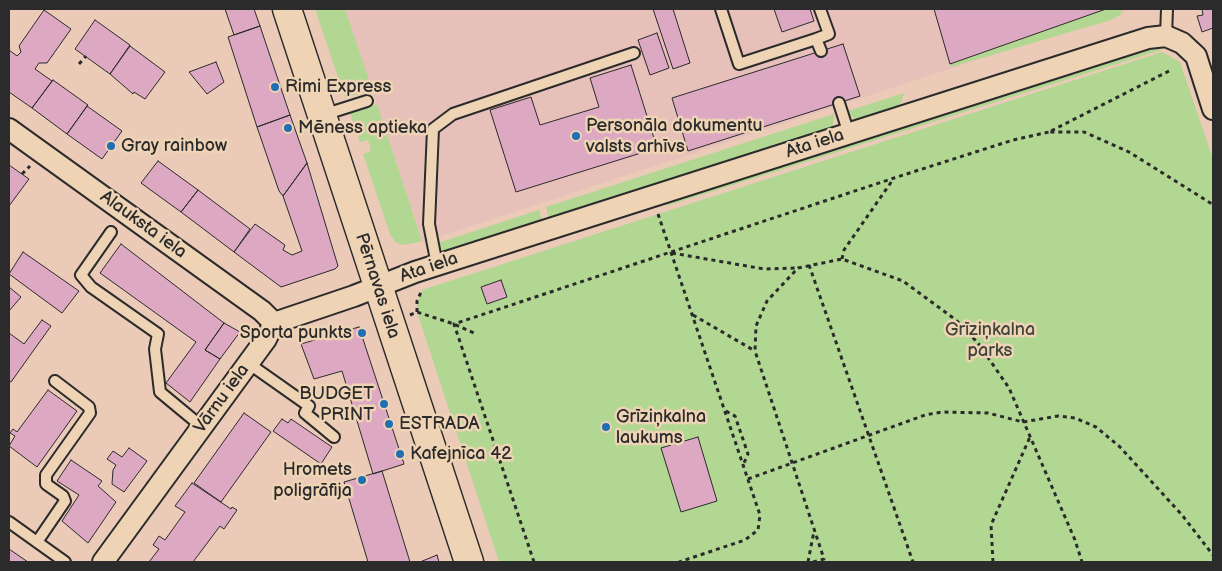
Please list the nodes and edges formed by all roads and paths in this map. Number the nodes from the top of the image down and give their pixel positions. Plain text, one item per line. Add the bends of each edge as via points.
1 (287, 9) edge
2 (721, 9) edge
3 (820, 9) edge
4 (1167, 9) edge
5 (1166, 36) junction
6 (816, 39) junction
7 (821, 51) dead end
8 (634, 53) dead end
9 (86, 56) dead end
10 (79, 64) dead end
11 (1168, 71) dead end
12 (367, 101) dead end
13 (839, 103) dead end
14 (1213, 109) edge
15 (323, 115) junction
16 (9, 129) edge
17 (1049, 132) junction
18 (849, 134) junction
19 (894, 178) junction
20 (1212, 204) edge
21 (658, 214) dead end
22 (112, 232) dead end
23 (671, 253) junction
24 (842, 259) junction
25 (437, 265) junction
26 (809, 265) junction
27 (798, 268) junction
28 (377, 288) junction
29 (422, 290) dead end
30 (692, 314) junction
31 (274, 323) junction
32 (454, 324) junction
33 (476, 334) dead end
34 (755, 351) junction
35 (248, 363) junction
36 (56, 381) dead end
37 (725, 411) junction
38 (1023, 422) junction
39 (202, 426) junction
40 (870, 435) junction
41 (1030, 436) junction
42 (334, 437) dead end
43 (792, 463) junction
44 (743, 464) junction
45 (748, 479) junction
46 (9, 522) edge
47 (814, 530) junction
48 (37, 542) junction
49 (1213, 555) edge
50 (65, 562) edge
51 (103, 562) edge
52 (469, 562) edge
53 (534, 562) edge
54 (679, 562) edge
55 (808, 562) edge
56 (813, 562) edge
57 (913, 562) edge
58 (991, 562) edge
59 (1082, 562) edge

1 - 15 main road, Pērnavas iela
2 - 6 lane via 739,64
3 - 6 lane via 829,34
4 - 5 lane
5 - 14 street via 1182,43 1196,56
5 - 18 street, Ata iela via 1148,38
6 - 7 lane
8 - 25 lane via 453,114 433,129 429,224
9 - 10 path
11 - 17 path
12 - 15 lane
13 - 18 lane
15 - 28 main road, Pērnavas iela
16 - 31 street, Alauksta iela via 262,311
17 - 19 path via 1012,140
17 - 20 path via 1084,132 1129,152
18 - 25 street, Ata iela
19 - 23 path
19 - 24 path via 844,250
21 - 23 path
22 - 39 lane via 81,275 91,287 158,334 155,349 160,392
23 - 27 path via 764,269
23 - 30 path
23 - 32 path
24 - 26 path
24 - 38 path via 903,281 956,320 995,366 1009,388
25 - 28 street, Ata iela
26 - 27 path
26 - 40 path
27 - 34 path via 767,301 756,326
28 - 31 street
28 - 52 main road, Pērnavas iela
29 - 32 path via 417,301 418,312
30 - 34 path
30 - 37 path
31 - 35 street, Vārnu iela
32 - 33 path
32 - 53 path
34 - 43 path
35 - 39 street, Vārnu iela
35 - 42 lane via 309,406 305,414
36 - 48 lane via 89,407 90,413 46,475 46,484 65,501
37 - 44 path
37 - 44 path via 735,416 748,454
38 - 40 path via 988,413 942,412
38 - 41 path
38 - 49 path via 1058,416 1075,418 1096,427 1147,476
39 - 51 street, Vārnu iela
40 - 43 path
40 - 57 path
41 - 58 path via 991,525
41 - 59 path via 1076,540
43 - 45 path
43 - 47 path
44 - 45 path
45 - 54 path via 760,515 758,530 745,540
46 - 48 lane
47 - 55 path
47 - 56 path via 824,559
48 - 50 lane

